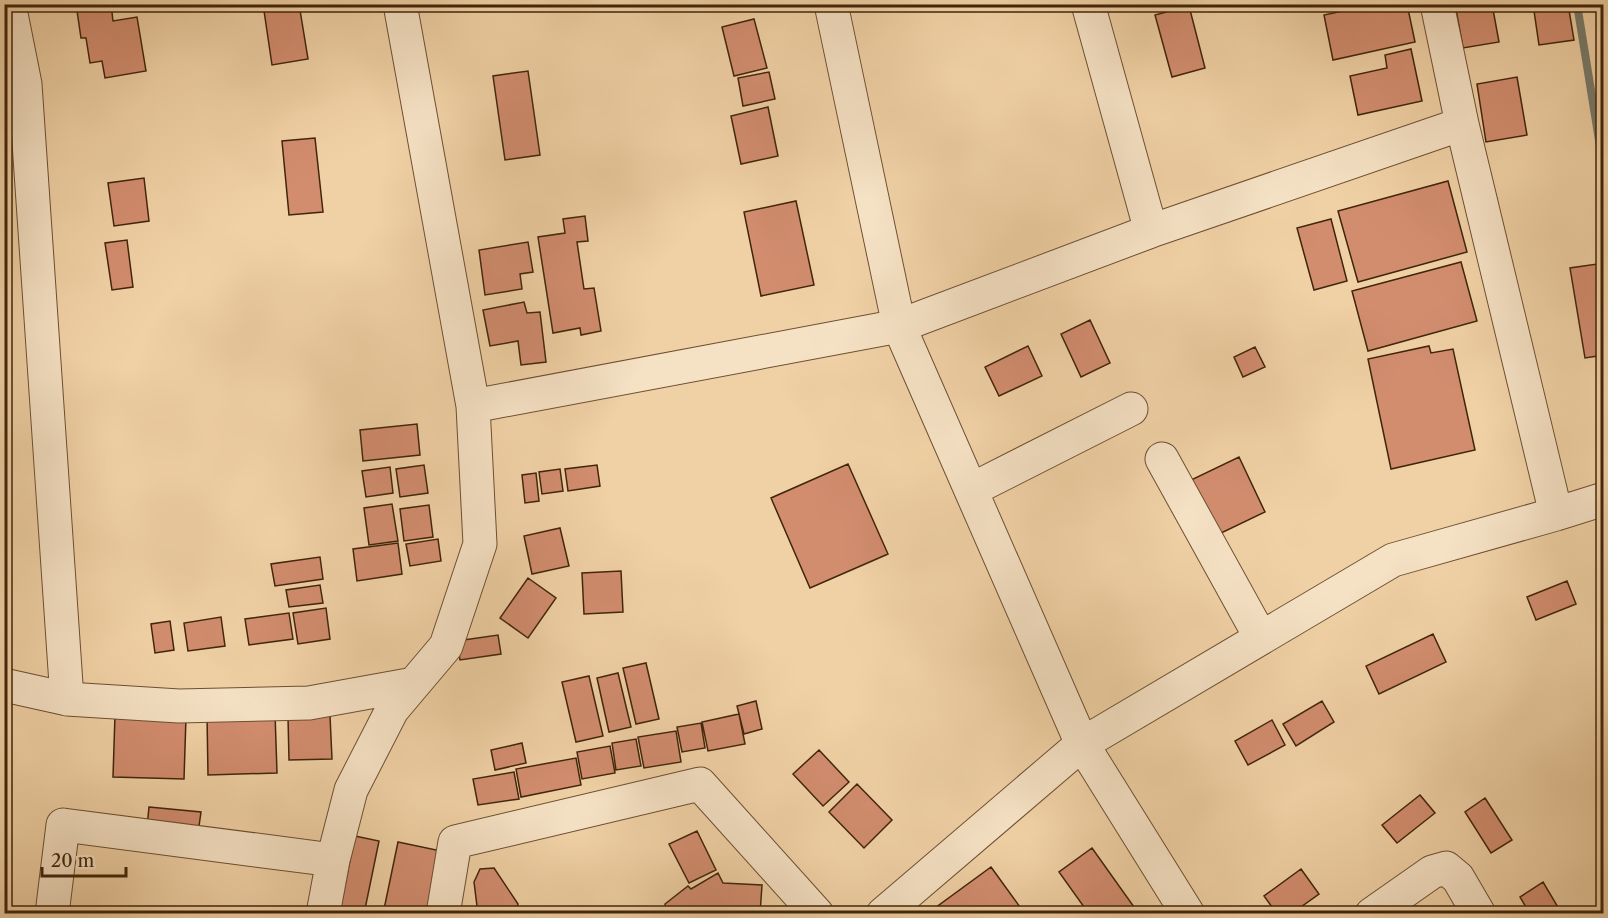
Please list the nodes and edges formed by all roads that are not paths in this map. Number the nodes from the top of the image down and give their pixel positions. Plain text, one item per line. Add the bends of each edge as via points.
1 (9, 4) edge
2 (400, 4) edge
3 (831, 4) edge
4 (1088, 4) edge
5 (1437, 4) edge
6 (1462, 124) junction
7 (1151, 231) junction
8 (899, 326) junction
9 (473, 406) junction
10 (1131, 409) dead end
11 (1162, 459) dead end
12 (971, 490) junction
13 (1600, 506) edge
14 (1556, 514) junction
15 (1261, 638) junction
16 (414, 684) junction
17 (4, 685) edge
18 (67, 699) junction
19 (1082, 744) junction
20 (333, 860) junction
21 (893, 911) edge
22 (52, 914) edge
23 (322, 914) edge
24 (443, 914) edge
25 (817, 914) edge
26 (1188, 914) edge
27 (1372, 914) edge
28 (1479, 914) edge

1 - 18 street via 25,84
2 - 9 street
3 - 8 street
4 - 7 street
5 - 6 street
6 - 7 street
6 - 14 street
7 - 8 street
8 - 9 street
8 - 12 street
9 - 16 street via 480,544 446,646
10 - 12 street
11 - 15 street
12 - 19 street
13 - 14 street
14 - 15 street via 1393,560
15 - 19 street
16 - 18 street via 309,703 180,706
16 - 20 street via 392,710 351,790
17 - 18 street
19 - 21 street
19 - 26 street
20 - 22 street via 63,825
20 - 23 street
24 - 25 street via 455,842 700,784
27 - 28 street via 1432,872 1446,868 1458,878

